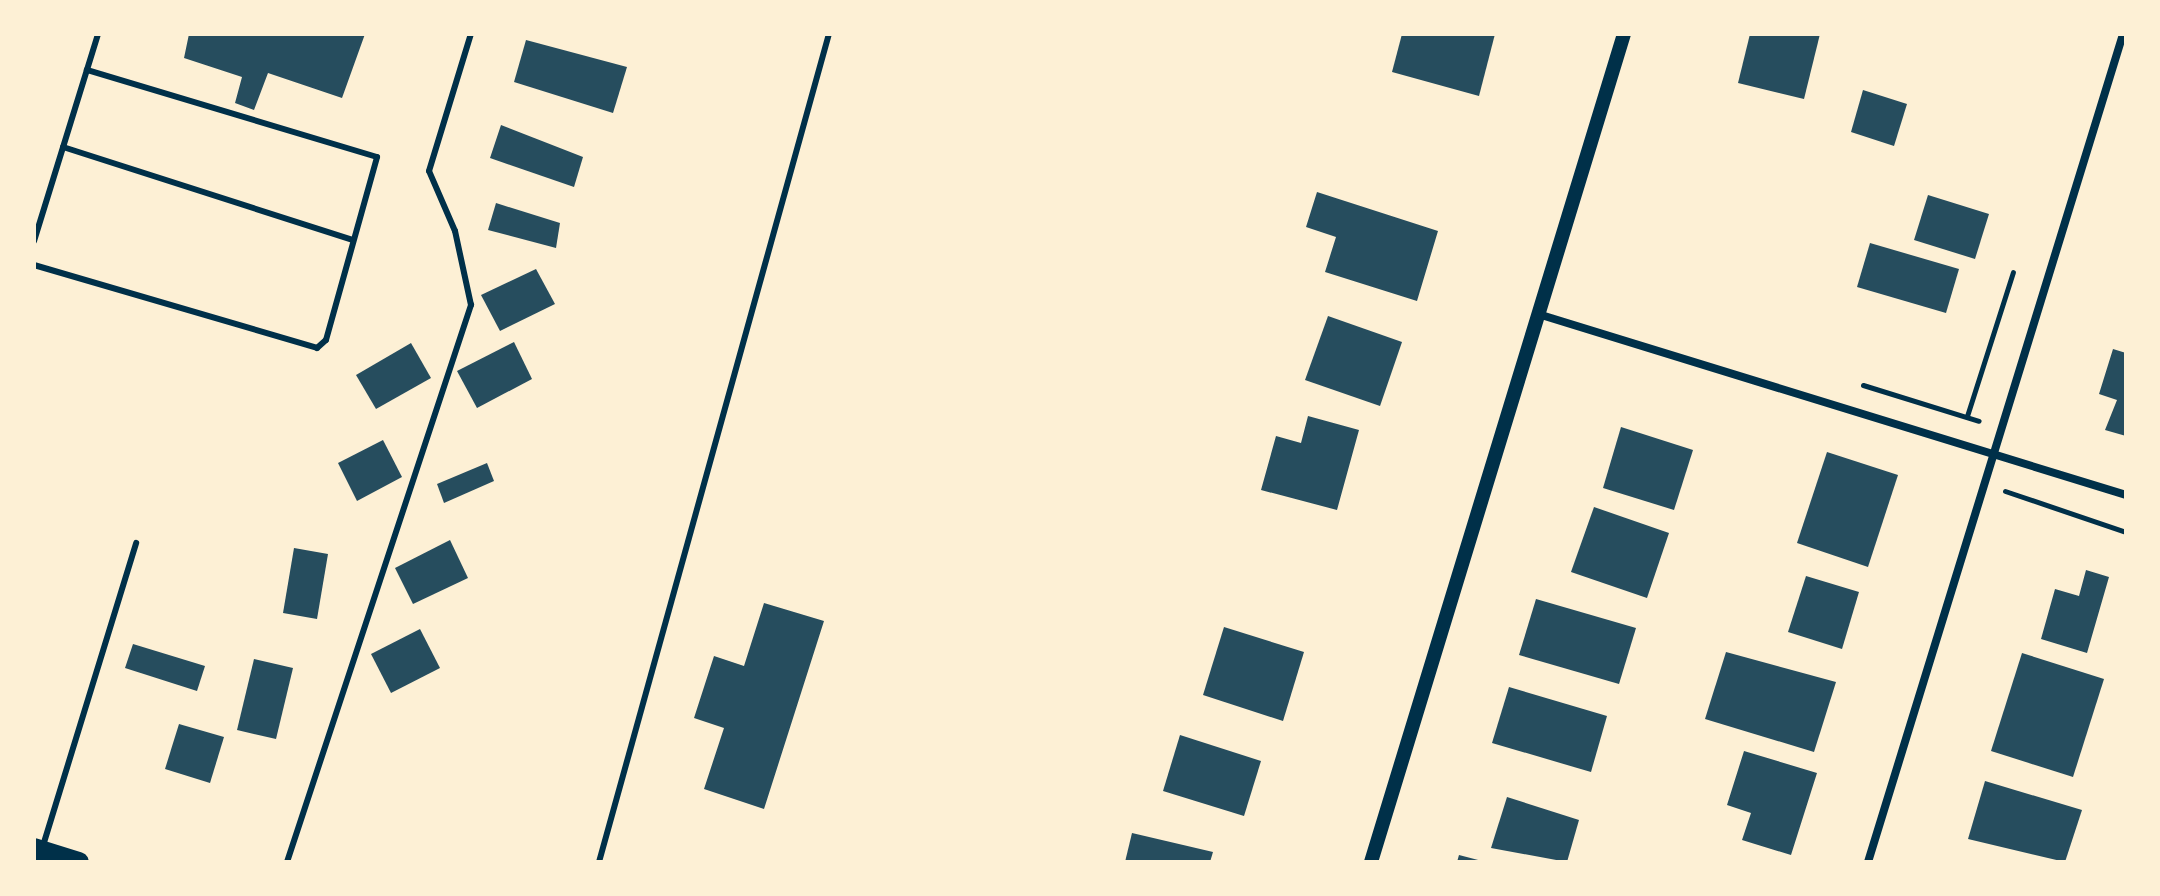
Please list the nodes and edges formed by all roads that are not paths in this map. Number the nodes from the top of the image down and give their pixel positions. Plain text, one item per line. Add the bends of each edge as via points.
1 (98, 34) edge
2 (471, 34) edge
3 (829, 34) edge
4 (1624, 34) edge
5 (2123, 34) edge
6 (87, 70) junction
7 (63, 147) junction
8 (352, 240) junction
9 (34, 241) edge
10 (34, 265) edge
11 (1537, 314) junction
12 (1995, 454) junction
13 (2126, 495) edge
14 (136, 543) dead end
15 (38, 854) edge
16 (79, 862) edge
17 (287, 862) edge
18 (599, 862) edge
19 (1371, 862) edge
20 (1868, 862) edge

1 - 6 lane
2 - 17 lane via 429,171 455,231 471,305
3 - 18 lane
4 - 11 street
5 - 12 street
6 - 7 lane
6 - 8 lane via 377,157
7 - 8 lane
7 - 9 lane
8 - 10 lane via 326,340 317,348
11 - 12 street
11 - 19 street
12 - 13 street
12 - 20 street
14 - 15 lane
15 - 16 main road

